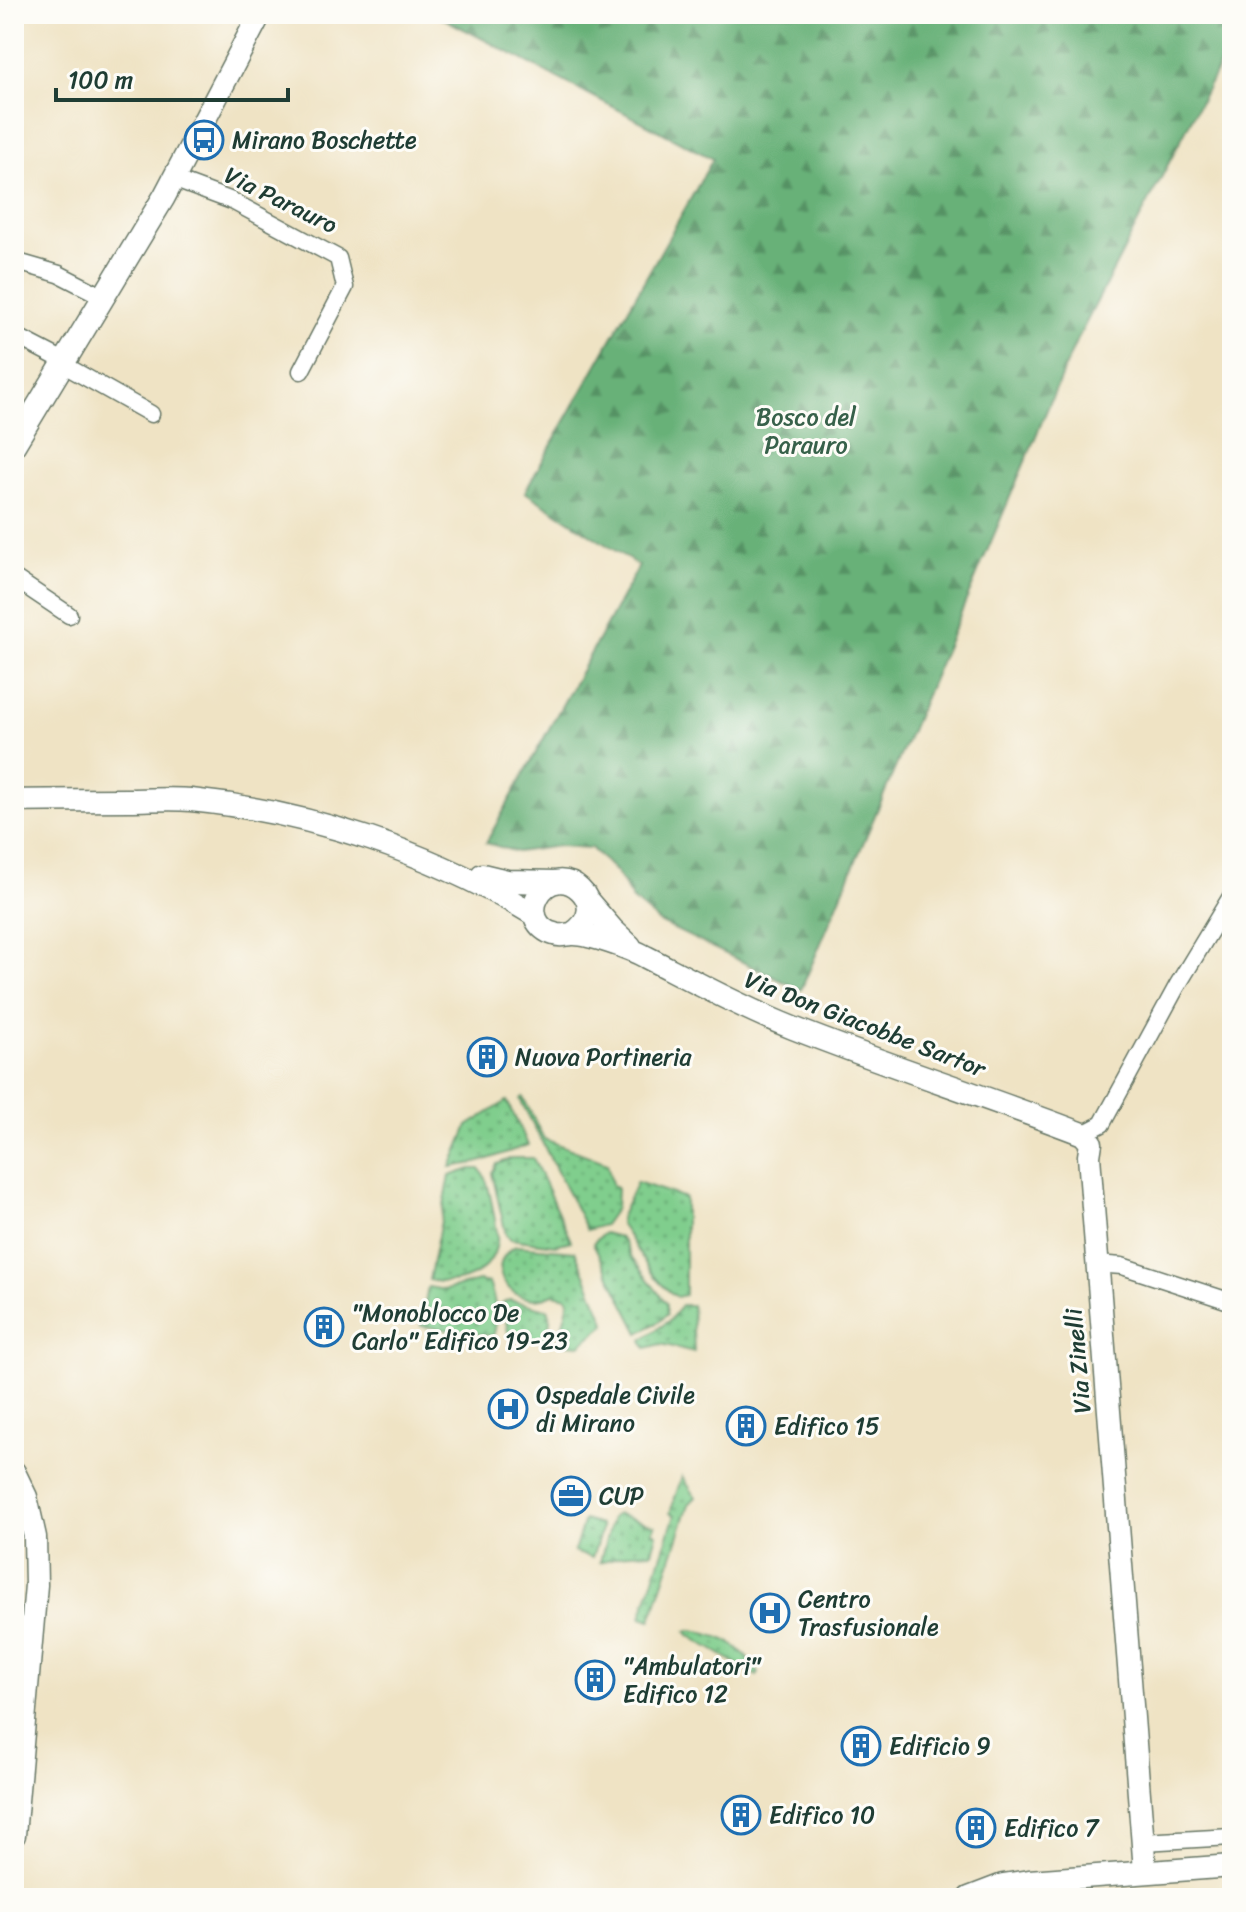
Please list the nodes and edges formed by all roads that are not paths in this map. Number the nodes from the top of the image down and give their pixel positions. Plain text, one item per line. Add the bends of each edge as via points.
1 (260, 14) edge
2 (173, 179) junction
3 (14, 261) edge
4 (104, 297) junction
5 (14, 335) edge
6 (65, 364) junction
7 (301, 371) dead end
8 (151, 414) dead end
9 (14, 445) edge
10 (14, 578) edge
11 (69, 615) dead end
12 (14, 801) edge
13 (435, 863) junction
14 (556, 882) junction
15 (1232, 895) edge
16 (587, 900) junction
17 (535, 915) junction
18 (572, 934) junction
19 (634, 950) junction
20 (1083, 1134) junction
21 (1096, 1264) junction
22 (1232, 1302) edge
23 (14, 1472) edge
24 (14, 1835) edge
25 (1232, 1837) edge
26 (1143, 1842) junction
27 (1232, 1866) edge
28 (1145, 1871) junction
29 (969, 1898) edge

1 - 2 main road
2 - 4 main road
2 - 7 street, Via Parauro via 232,201 338,258 345,287
3 - 4 street via 59,274
4 - 6 main road
5 - 6 street
6 - 8 street
6 - 9 main road
10 - 11 street
12 - 13 main road, Via Don Giacobbe Sartor via 188,799 271,811
13 - 14 main road, Via Don Giacobbe Sartor via 507,881
13 - 17 main road, Via Don Giacobbe Sartor
14 - 16 main road, Via Don Giacobbe Sartor via 577,886
14 - 17 main road via 540,892
15 - 20 street via 1102,1124
16 - 18 main road via 588,916
16 - 19 main road, Via Don Giacobbe Sartor
17 - 18 main road, Via Don Giacobbe Sartor via 552,934
18 - 19 main road, Via Don Giacobbe Sartor
19 - 20 main road, Via Don Giacobbe Sartor via 792,1027
20 - 21 main road, Via Zinelli via 1091,1143
21 - 22 street via 1122,1266
21 - 26 main road, Via Zinelli
23 - 24 main road via 35,1537 36,1585
25 - 26 street
26 - 28 main road, Via Zinelli
27 - 28 main road
28 - 29 main road via 1003,1885

